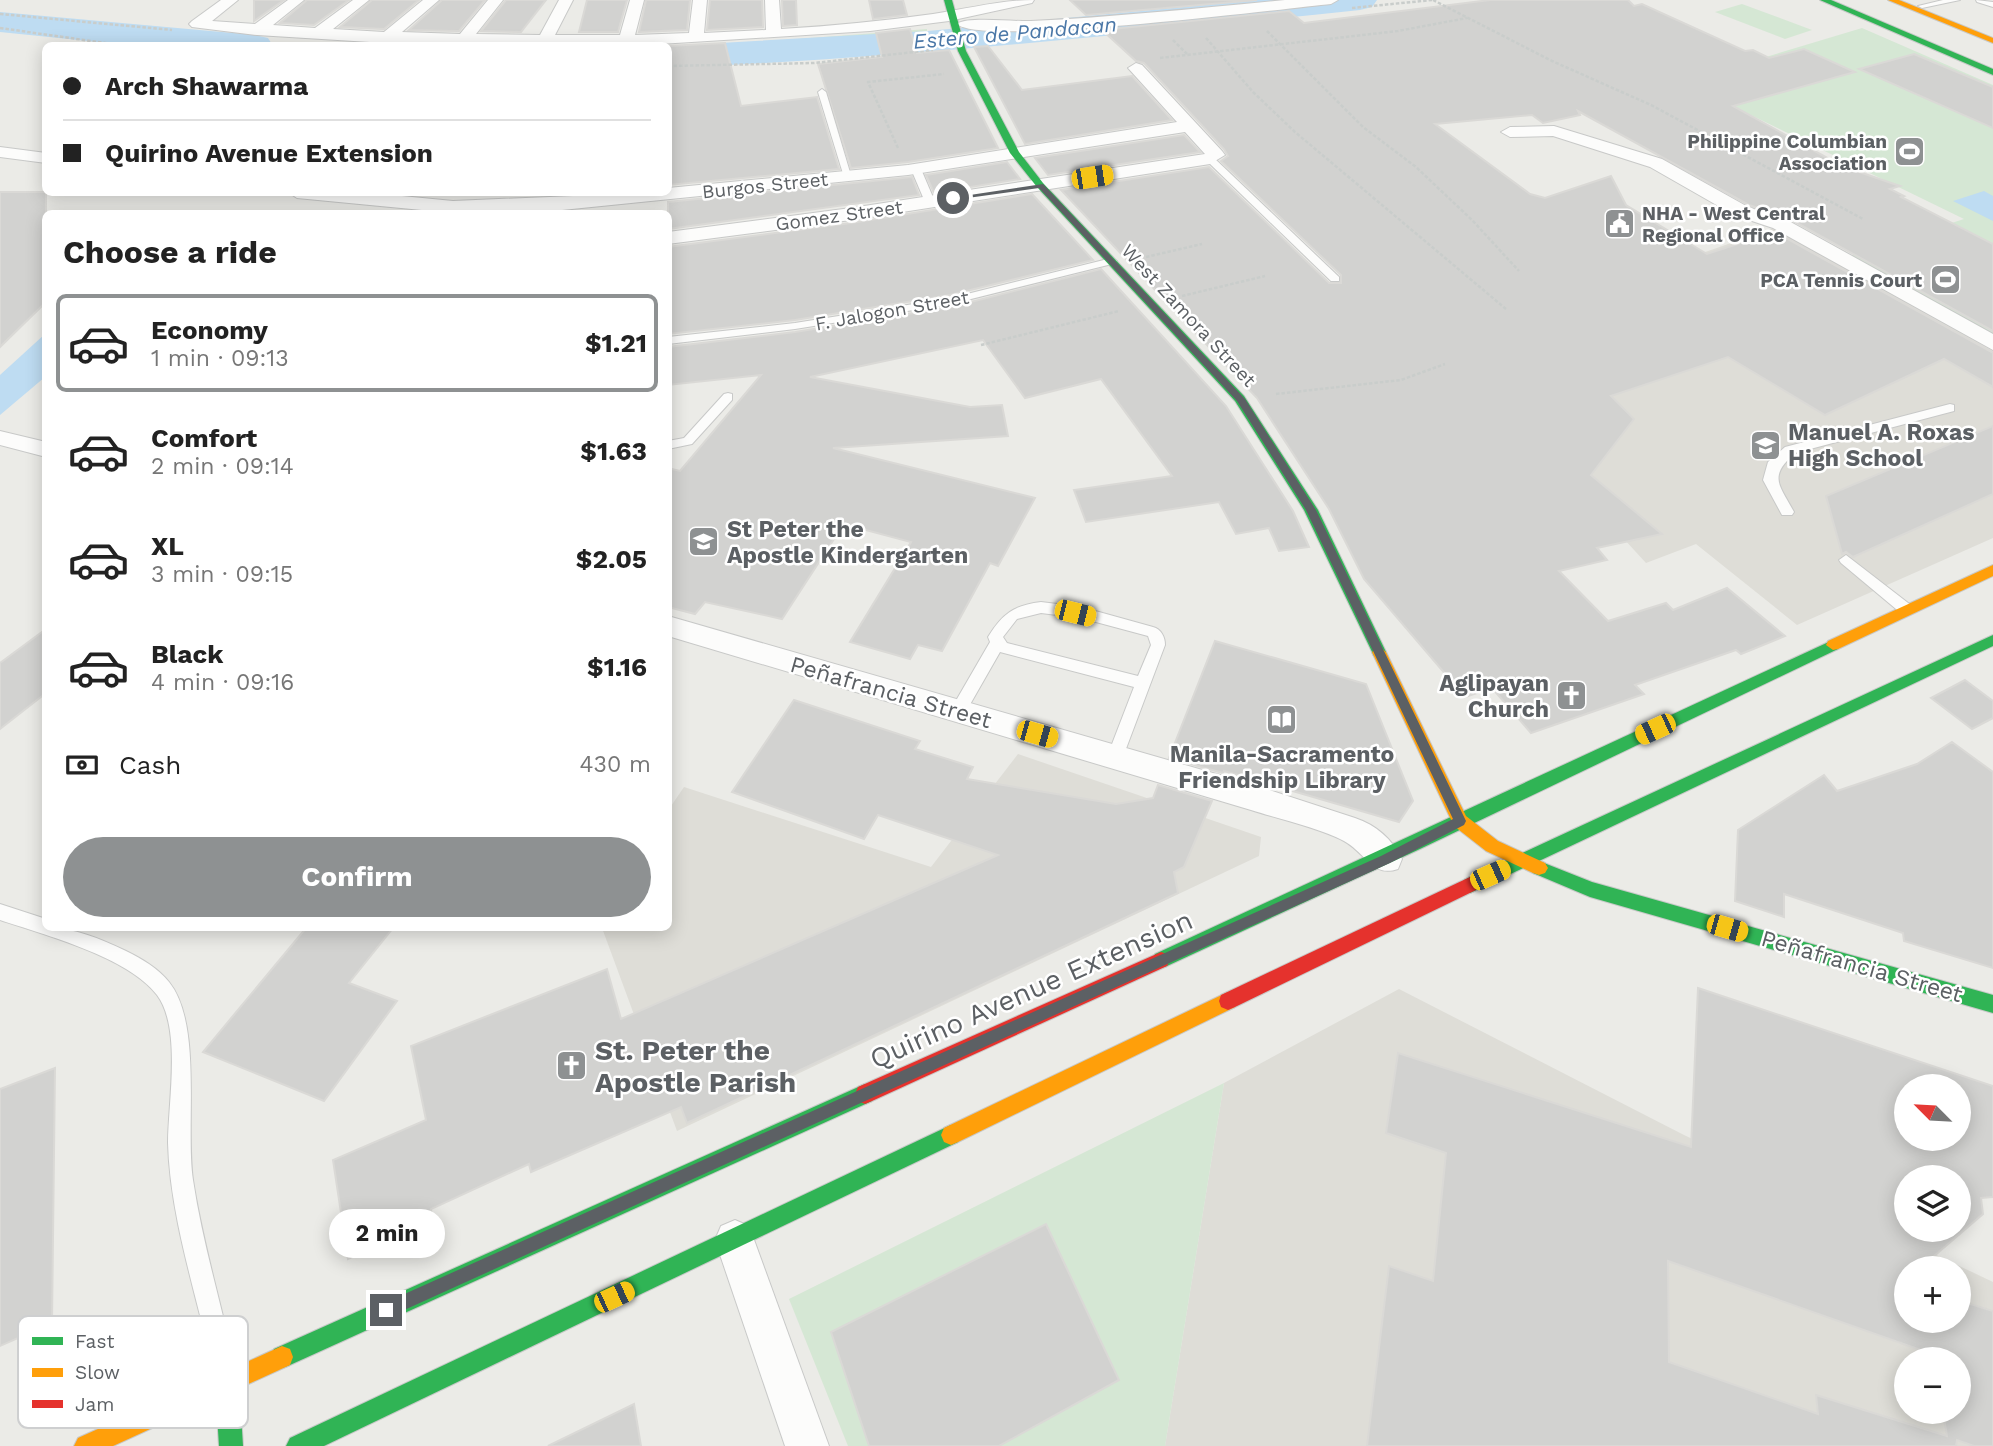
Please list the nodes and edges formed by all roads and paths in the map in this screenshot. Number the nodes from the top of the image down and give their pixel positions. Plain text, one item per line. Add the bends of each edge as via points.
1 (231, 0) edge
2 (297, 0) edge
3 (362, 0) edge
4 (432, 0) edge
5 (496, 0) edge
6 (566, 0) edge
7 (637, 0) edge
8 (700, 0) edge
9 (772, 0) edge
10 (948, 0) edge
11 (1027, 0) edge
12 (1331, 0) edge
13 (1433, 0) edge
14 (1824, 0) edge
15 (1892, 0) edge
16 (1956, 0) edge
17 (1980, 0) edge
18 (1863, 2) edge
19 (1993, 5) edge
20 (1922, 6) dead end
21 (853, 9) dead end
22 (0, 14) edge
23 (1468, 18) junction
24 (955, 22) junction
25 (859, 27) junction
26 (1263, 27) dead end
27 (0, 28) edge
28 (172, 30) dead end
29 (257, 30) junction
30 (1202, 33) dead end
31 (317, 34) junction
32 (774, 34) junction
33 (696, 37) junction
34 (386, 38) junction
35 (463, 40) junction
36 (626, 41) junction
37 (1993, 41) edge
38 (98, 42) edge
39 (544, 42) junction
40 (1279, 44) junction
41 (962, 50) junction
42 (1216, 50) junction
43 (1187, 54) dead end
44 (1993, 54) edge
45 (1993, 60) edge
46 (672, 66) edge
47 (1136, 68) dead end
48 (973, 71) junction
49 (1993, 72) edge
50 (822, 92) dead end
51 (1188, 126) junction
52 (1510, 132) dead end
53 (0, 152) edge
54 (1015, 153) junction
55 (42, 157) edge
56 (1213, 157) junction
57 (912, 169) junction
58 (849, 177) junction
59 (1040, 185) junction
60 (342, 196) edge
61 (930, 202) junction
62 (561, 209) edge
63 (1863, 219) dead end
64 (672, 237) edge
65 (1202, 244) dead end
66 (1113, 263) junction
67 (1518, 271) dead end
68 (1335, 279) dead end
69 (1506, 309) dead end
70 (672, 341) edge
71 (1993, 343) edge
72 (1446, 364) dead end
73 (728, 397) dead end
74 (1240, 399) junction
75 (1950, 408) dead end
76 (1, 438) edge
77 (672, 444) edge
78 (42, 449) edge
79 (1787, 512) dead end
80 (1846, 560) dead end
81 (1990, 575) edge
82 (1908, 610) junction
83 (672, 627) edge
84 (1993, 640) edge
85 (997, 643) junction
86 (1142, 683) junction
87 (958, 712) junction
88 (1115, 757) junction
89 (1460, 821) junction
90 (1385, 859) junction
91 (1521, 861) junction
92 (0, 912) edge
93 (42, 925) edge
94 (59, 931) edge
95 (1993, 1004) edge
96 (735, 1240) junction
97 (212, 1316) edge
98 (248, 1373) edge
99 (126, 1428) edge
100 (230, 1428) edge
101 (86, 1446) edge
102 (231, 1446) edge
103 (298, 1446) edge
104 (807, 1446) edge

1 - 29 street via 197,24
2 - 29 street
3 - 31 street
4 - 34 street
5 - 35 street
6 - 39 street
7 - 36 street
8 - 33 street
9 - 32 street
10 - 24 main road, West Zamora Street
11 - 24 street
12 - 24 street via 1093,23 1012,27
13 - 23 path
14 - 49 main road
15 - 37 main road
16 - 20 lane
17 - 19 lane
18 - 44 main road
18 - 45 main road
21 - 25 street
22 - 28 path
23 - 40 path
23 - 63 path via 1651,105
24 - 25 street
24 - 41 main road, West Zamora Street
25 - 32 street
26 - 40 path
27 - 38 path
29 - 31 street
30 - 42 path
31 - 34 street
32 - 33 street
33 - 36 street
34 - 35 street
35 - 39 street
36 - 39 street
40 - 42 path
40 - 67 path via 1363,127 1416,167 1472,220
41 - 46 path via 814,63
41 - 48 main road, West Zamora Street
42 - 43 path
42 - 69 path via 1295,132
47 - 51 street
48 - 54 main road, West Zamora Street
48 - 57 path via 868,82
50 - 58 lane
51 - 54 street, Burgos Street
51 - 56 street
52 - 71 street via 1554,131 1656,163 1741,211 1780,224
53 - 55 street
54 - 57 street, Burgos Street
54 - 59 main road, West Zamora Street
56 - 59 street, Gomez Street
56 - 68 lane
57 - 58 street, Burgos Street
57 - 61 lane
58 - 62 street, Burgos Street
59 - 61 street, Gomez Street
59 - 66 main road, West Zamora Street
60 - 62 street, Burgos Street
61 - 64 street, Gomez Street
65 - 66 path
66 - 70 lane, F. Jalogon Street via 951,301
66 - 74 main road, West Zamora Street
72 - 74 path via 1401,380
73 - 77 lane via 688,440
74 - 89 main road, West Zamora Street via 1311,510
75 - 79 lane via 1790,450 1773,465 1770,480
76 - 78 street
80 - 82 lane
81 - 82 main road, Quirino Avenue Extension
82 - 89 main road, Quirino Avenue Extension
83 - 87 street, Peñafrancia Street
84 - 91 main road
85 - 86 lane
85 - 86 lane via 995,637 1013,615 1049,607 1153,632 1158,645
85 - 87 lane
86 - 88 lane
87 - 88 street, Peñafrancia Street
88 - 90 street, Peñafrancia Street via 1355,831
89 - 90 main road, Quirino Avenue Extension
89 - 91 main road, Peñafrancia Street
90 - 98 main road, Quirino Avenue Extension
91 - 95 main road, Peñafrancia Street via 1590,889
91 - 96 main road
92 - 93 lane
94 - 97 lane via 124,958 163,988 177,1016 179,1151
96 - 103 main road
96 - 104 street
99 - 101 main road, Quirino Avenue Extension
100 - 102 main road

